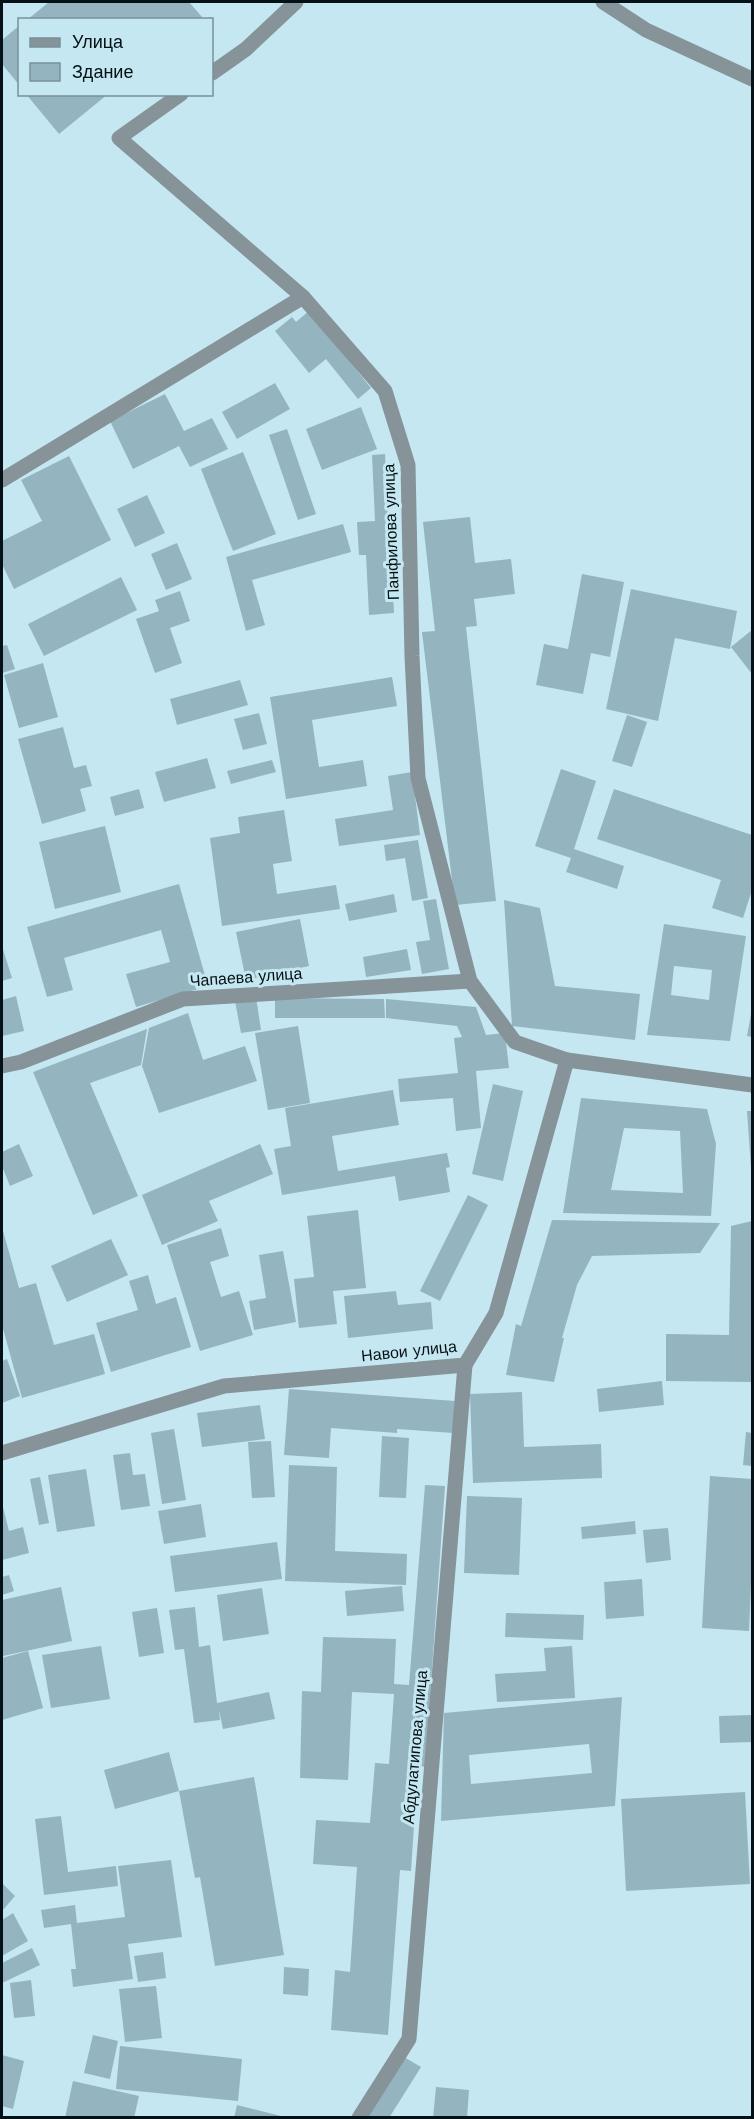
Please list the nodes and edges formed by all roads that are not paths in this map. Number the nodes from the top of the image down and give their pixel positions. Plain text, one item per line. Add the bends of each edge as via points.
1 (296, 2) edge
2 (603, 2) edge
3 (213, 72) edge
4 (753, 80) edge
5 (179, 96) edge
6 (303, 297) junction
7 (2, 480) edge
8 (470, 981) junction
9 (567, 1060) junction
10 (2, 1066) edge
11 (753, 1085) edge
12 (465, 1365) junction
13 (2, 1453) edge
14 (359, 2118) edge

1 - 3 street via 246,49
2 - 4 street via 646,30
5 - 6 street, Панфилова улица via 119,138
6 - 7 street
6 - 8 street, Панфилова улица via 386,390 408,465 418,778
8 - 9 street, Панфилова улица via 515,1042
8 - 10 street, Чапаева улица via 183,999
9 - 11 street
9 - 12 street, Навои улица via 496,1313
12 - 13 street, Навои улица via 224,1386
12 - 14 street, Абдулатипова улица via 409,2039

